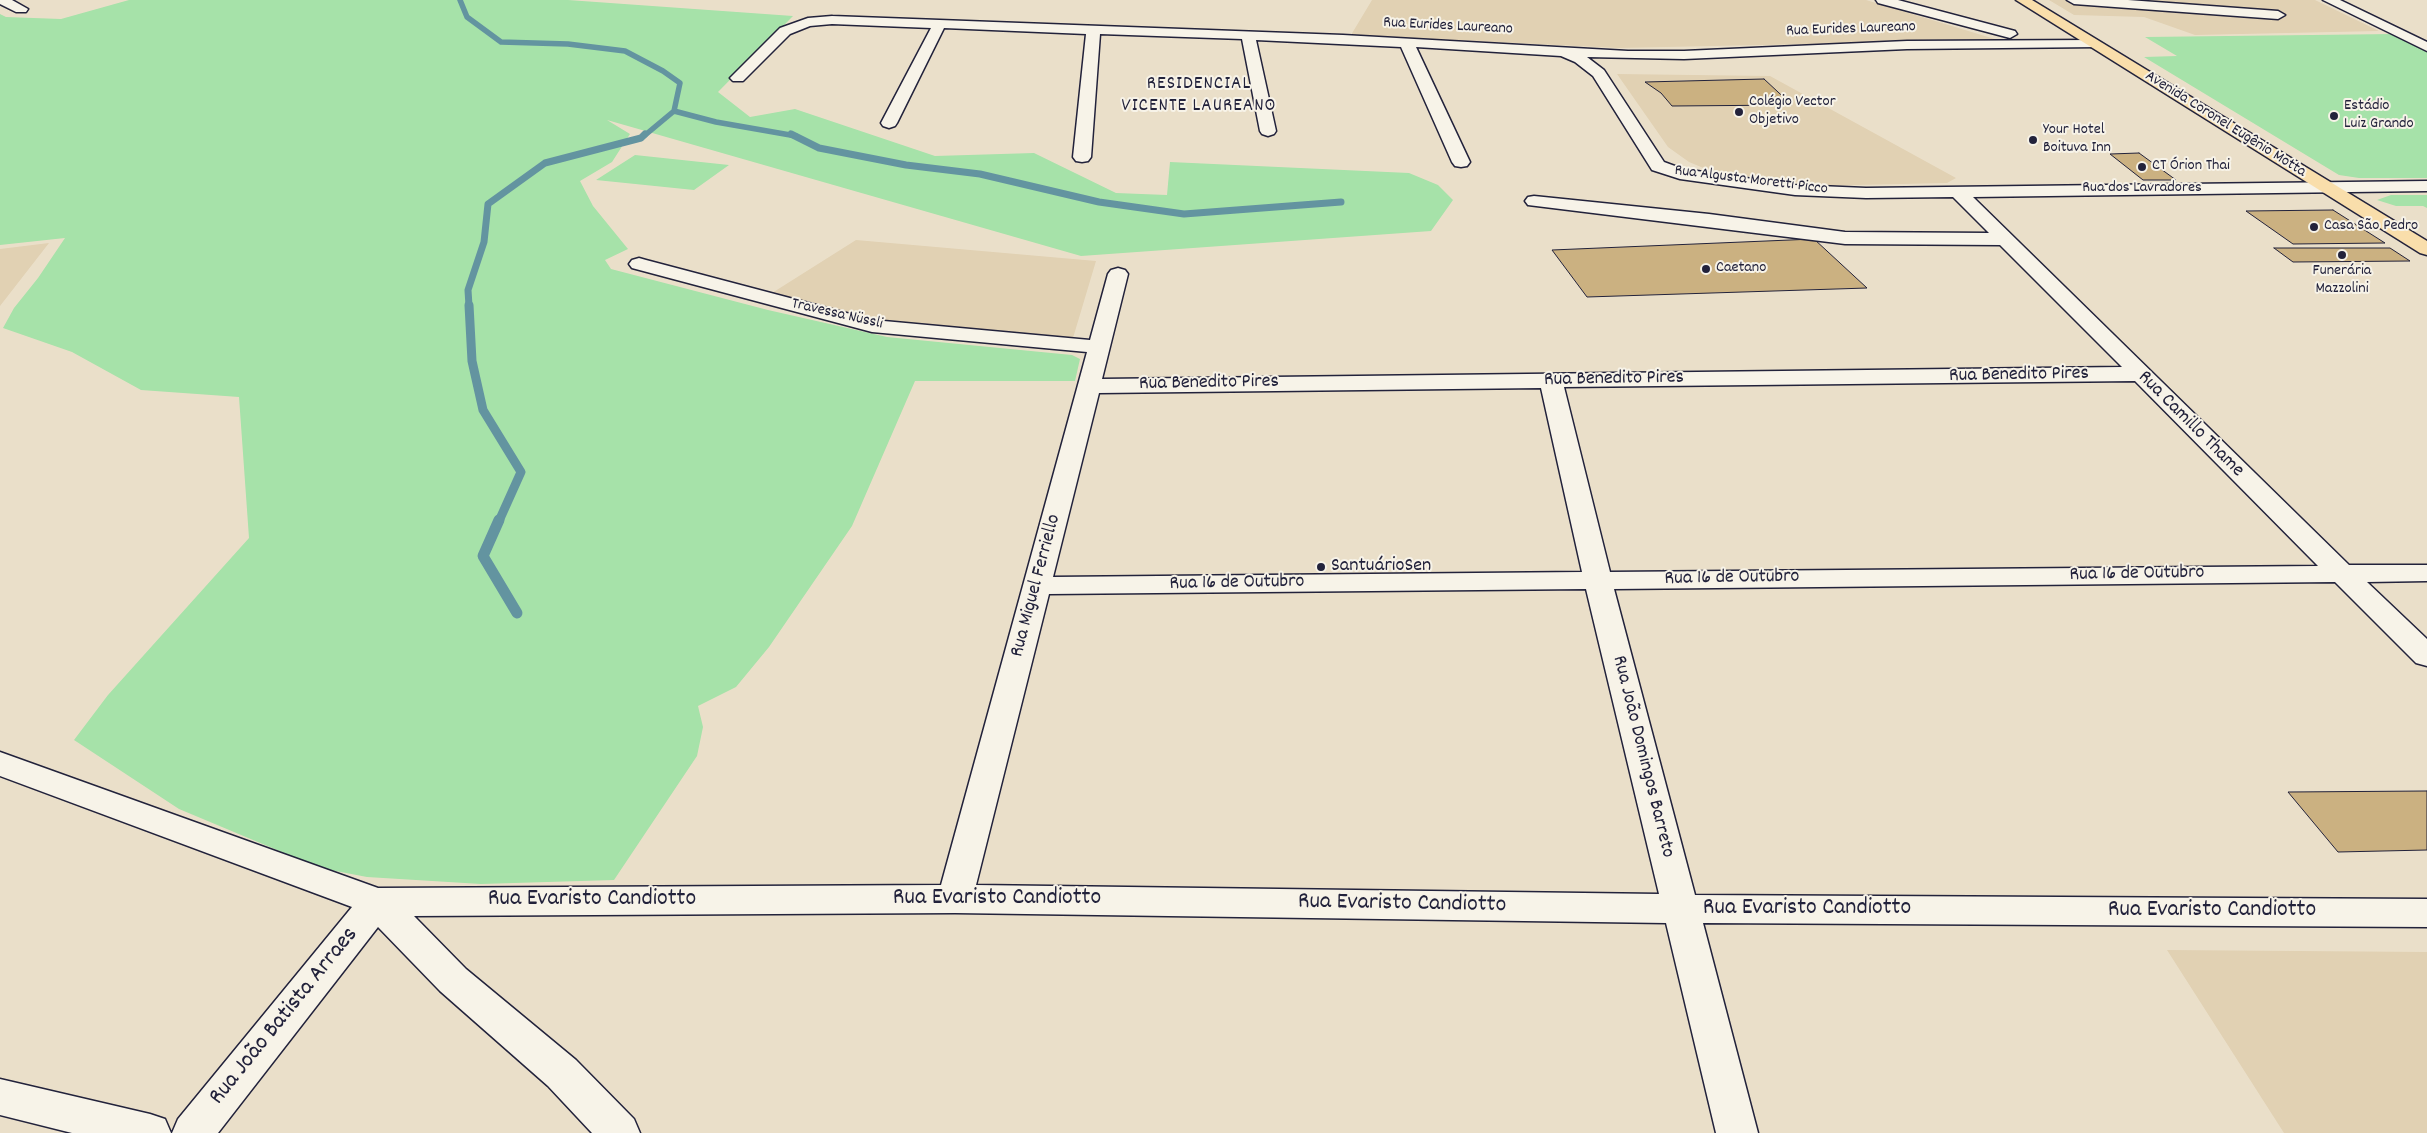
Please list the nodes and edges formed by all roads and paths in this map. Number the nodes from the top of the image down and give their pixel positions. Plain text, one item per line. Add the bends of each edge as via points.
1 (1, 0) edge
2 (1883, 0) edge
3 (2022, 0) edge
4 (2074, 0) edge
5 (2330, 0) edge
6 (21, 9) dead end
7 (2278, 15) dead end
8 (940, 23) junction
9 (2379, 23) junction
10 (1093, 29) junction
11 (2427, 32) edge
12 (1248, 35) junction
13 (1406, 42) junction
14 (2066, 44) junction
15 (2093, 44) junction
16 (2427, 47) edge
17 (1558, 51) junction
18 (1628, 54) junction
19 (1599, 73) junction
20 (738, 78) dead end
21 (889, 123) dead end
22 (1268, 131) dead end
23 (1082, 157) dead end
24 (1461, 162) dead end
25 (2427, 186) edge
26 (2327, 188) junction
27 (1956, 191) junction
28 (1534, 201) dead end
29 (2004, 239) junction
30 (2427, 249) edge
31 (639, 264) dead end
32 (1118, 274) dead end
33 (1099, 347) junction
34 (2140, 374) junction
35 (1551, 381) junction
36 (1089, 386) junction
37 (2341, 573) junction
38 (2427, 573) edge
39 (1598, 580) junction
40 (1037, 586) junction
41 (2427, 656) edge
42 (0, 764) edge
43 (955, 899) junction
44 (377, 902) junction
45 (1681, 910) junction
46 (2427, 913) edge
47 (0, 1096) edge
48 (150, 1133) edge
49 (192, 1133) edge
50 (620, 1133) edge
51 (1737, 1133) edge

1 - 6 street
2 - 14 street via 2011,34
3 - 15 main road, Avenida Coronel Eugênio Motta
4 - 7 street
5 - 9 street
8 - 10 street, Rua Eurides Laureano
8 - 20 street, Rua Eurides Laureano via 832,20 802,24 781,33
8 - 21 street
9 - 11 street
9 - 16 street
10 - 12 street, Rua Eurides Laureano
10 - 23 street
12 - 13 street, Rua Eurides Laureano
12 - 22 street
13 - 17 street, Rua Eurides Laureano
13 - 24 street
14 - 15 street, Rua Eurides Laureano
14 - 18 street, Rua Eurides Laureano via 1907,45
15 - 26 main road, Avenida Coronel Eugênio Motta
17 - 18 street, Rua Eurides Laureano
17 - 19 street, Rua Algusta Moretti Picco
18 - 19 street via 1609,60
19 - 27 street, Rua Algusta Moretti Picco via 1658,166 1668,171 1802,191
25 - 26 street, Rua dos Lavradores
26 - 27 street, Rua dos Lavradores
26 - 30 main road, Avenida Coronel Eugênio Motta
27 - 29 street, Rua Camillo Thame
28 - 29 street via 1844,238
29 - 34 street, Rua Camillo Thame
31 - 33 street, Travessa Nüssli via 872,326
32 - 33 street, Rua Miguel Ferriello
33 - 36 street, Rua Miguel Ferriello
34 - 35 street, Rua Benedito Pires
34 - 37 street, Rua Camillo Thame
35 - 36 street, Rua Benedito Pires
35 - 39 street, Rua João Domingos Barreto
36 - 40 street, Rua Miguel Ferriello
37 - 38 street, Rua 16 de Outubro
37 - 39 street, Rua 16 de Outubro
37 - 41 street, Rua Camillo Thame
39 - 40 street, Rua 16 de Outubro
39 - 45 street, Rua João Domingos Barreto
40 - 43 street, Rua Miguel Ferriello
42 - 44 street
43 - 44 street, Rua Evaristo Candiotto
43 - 45 street, Rua Evaristo Candiotto
44 - 49 street, Rua João Batista Arraes
44 - 50 street via 453,980 562,1073
45 - 46 street, Rua Evaristo Candiotto
45 - 51 street, Rua João Domingos Barreto
47 - 48 street

